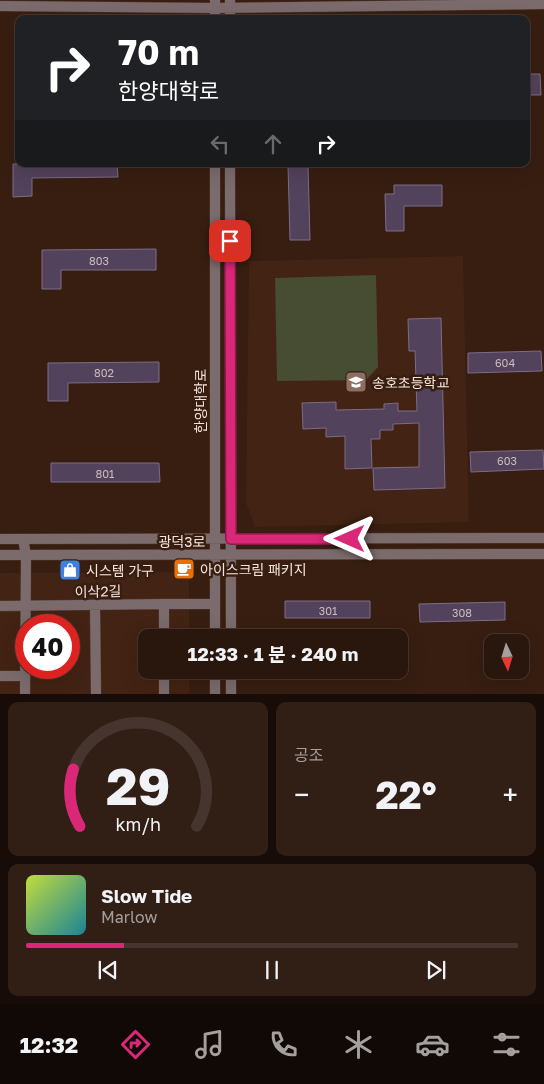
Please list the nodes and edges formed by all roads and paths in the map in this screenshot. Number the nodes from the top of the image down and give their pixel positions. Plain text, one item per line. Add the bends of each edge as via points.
1 (468, 2) edge
2 (230, 4) edge
3 (544, 4) edge
4 (0, 6) edge
5 (215, 9) edge
6 (215, 167) edge
7 (230, 167) edge
8 (544, 538) edge
9 (0, 539) edge
10 (23, 539) junction
11 (214, 539) junction
12 (231, 539) junction
13 (544, 554) edge
14 (0, 555) edge
15 (26, 555) junction
16 (214, 555) junction
17 (231, 555) junction
18 (164, 604) junction
19 (214, 604) junction
20 (96, 605) junction
21 (0, 606) edge
22 (25, 606) junction
23 (25, 614) edge
24 (164, 629) edge
25 (215, 629) edge
26 (231, 629) edge
27 (0, 676) edge
28 (15, 676) edge
29 (25, 679) edge
30 (164, 679) edge
31 (215, 679) edge
32 (231, 679) edge
33 (25, 694) edge
34 (96, 694) edge
35 (164, 694) edge
36 (216, 694) edge
37 (231, 694) edge

1 - 2 street
1 - 3 street
2 - 5 street
4 - 5 street
6 - 11 street, 한양대학로
7 - 12 street
8 - 12 street, 광덕3로
9 - 10 street, 광덕3로
10 - 11 street, 광덕3로
10 - 15 street
11 - 12 street, 광덕3로
11 - 16 street, 한양대학로
12 - 17 street
13 - 17 street, 광덕3로
14 - 15 street, 광덕3로
15 - 16 street, 광덕3로
15 - 22 street
16 - 17 street, 광덕3로
16 - 19 street, 한양대학로
17 - 26 street
18 - 19 street, 이삭2길
18 - 20 street, 이삭2길
18 - 24 street
19 - 25 street, 한양대학로
20 - 22 street, 이삭2길
20 - 34 street
21 - 22 street, 이삭2길
22 - 23 street
27 - 28 street
29 - 33 street
30 - 35 street
31 - 36 street
32 - 37 street

